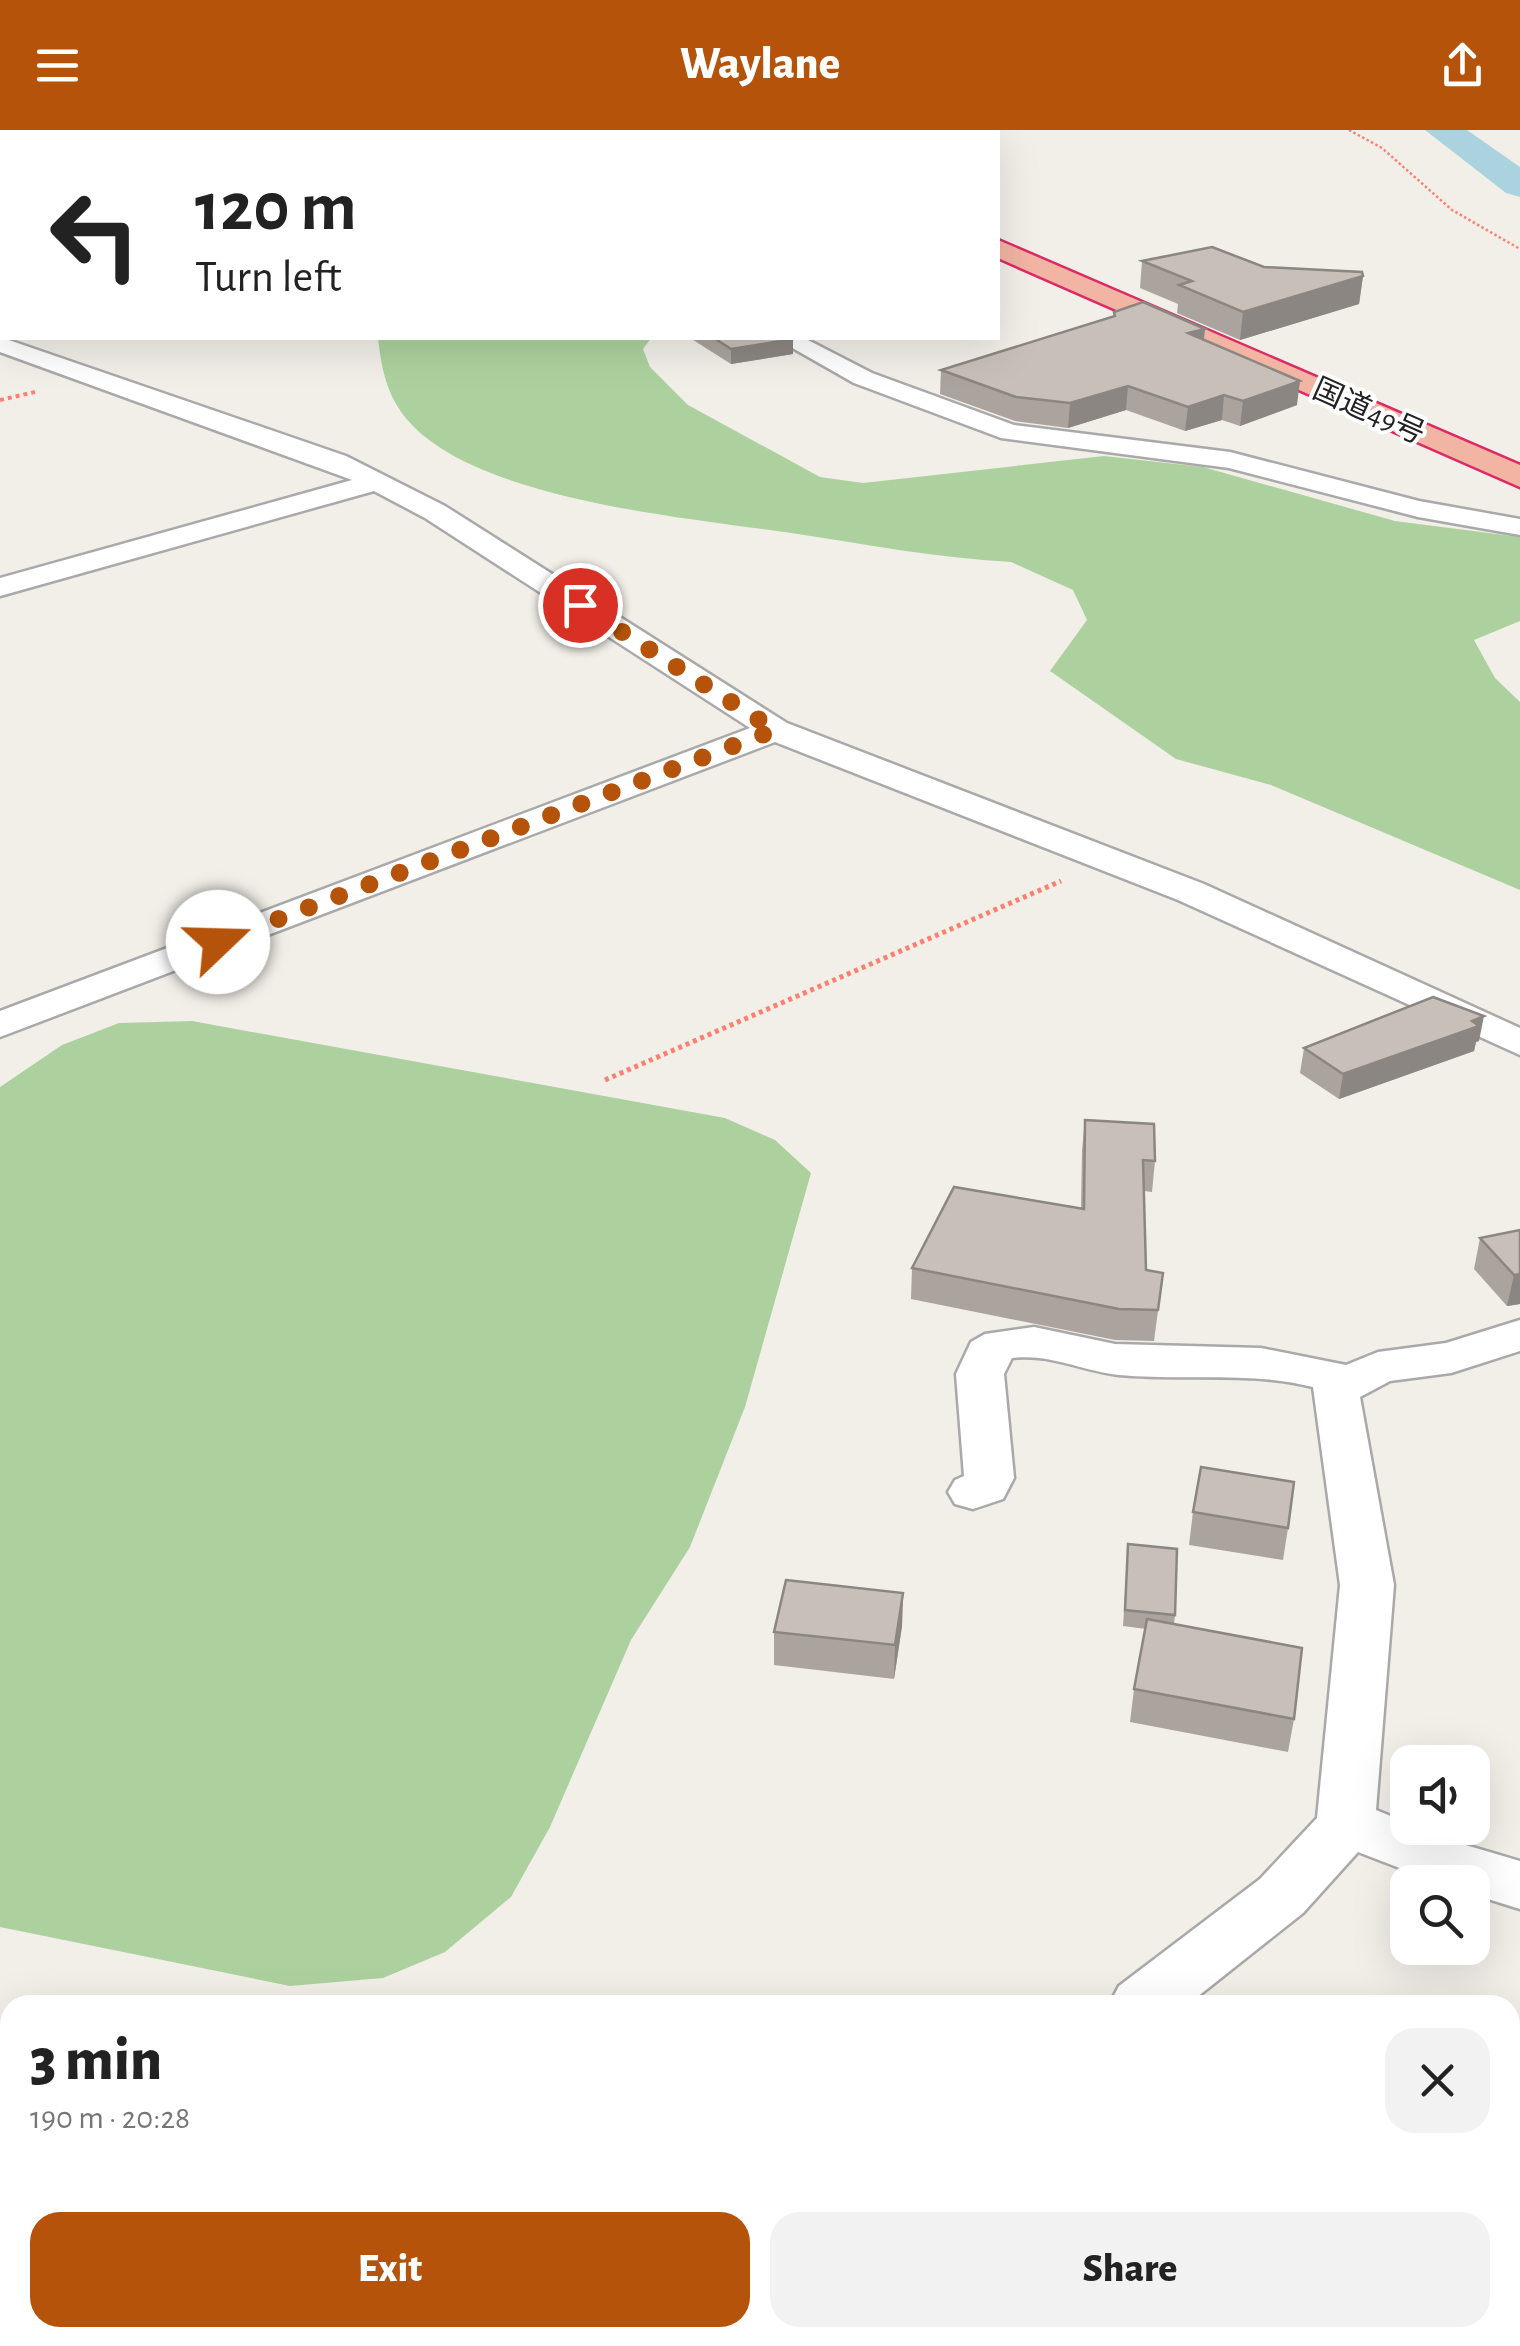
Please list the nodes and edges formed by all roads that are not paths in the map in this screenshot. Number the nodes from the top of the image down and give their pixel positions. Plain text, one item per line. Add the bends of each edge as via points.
1 (1000, 249) edge
2 (791, 340) edge
3 (0, 344) edge
4 (1520, 477) edge
5 (373, 483) junction
6 (1520, 527) edge
7 (0, 587) edge
8 (775, 730) junction
9 (0, 1025) edge
10 (1520, 1043) edge
11 (1520, 1335) edge
12 (1346, 1381) junction
13 (972, 1492) dead end
14 (1346, 1822) junction
15 (1520, 1885) edge
16 (1153, 1995) edge

1 - 4 highway, 国道49号
2 - 6 street via 863,378 1010,432 1230,460 1400,505
3 - 5 street via 338,462
5 - 7 street
5 - 8 street via 435,512
8 - 9 street
8 - 10 street via 1254,919
11 - 12 street
12 - 13 street via 1281,1364 1121,1359 1030,1342 994,1347 982,1358 980,1374 989,1478
12 - 14 street via 1335,1390 1334,1406 1367,1586
14 - 15 street
14 - 16 street via 1303,1875

